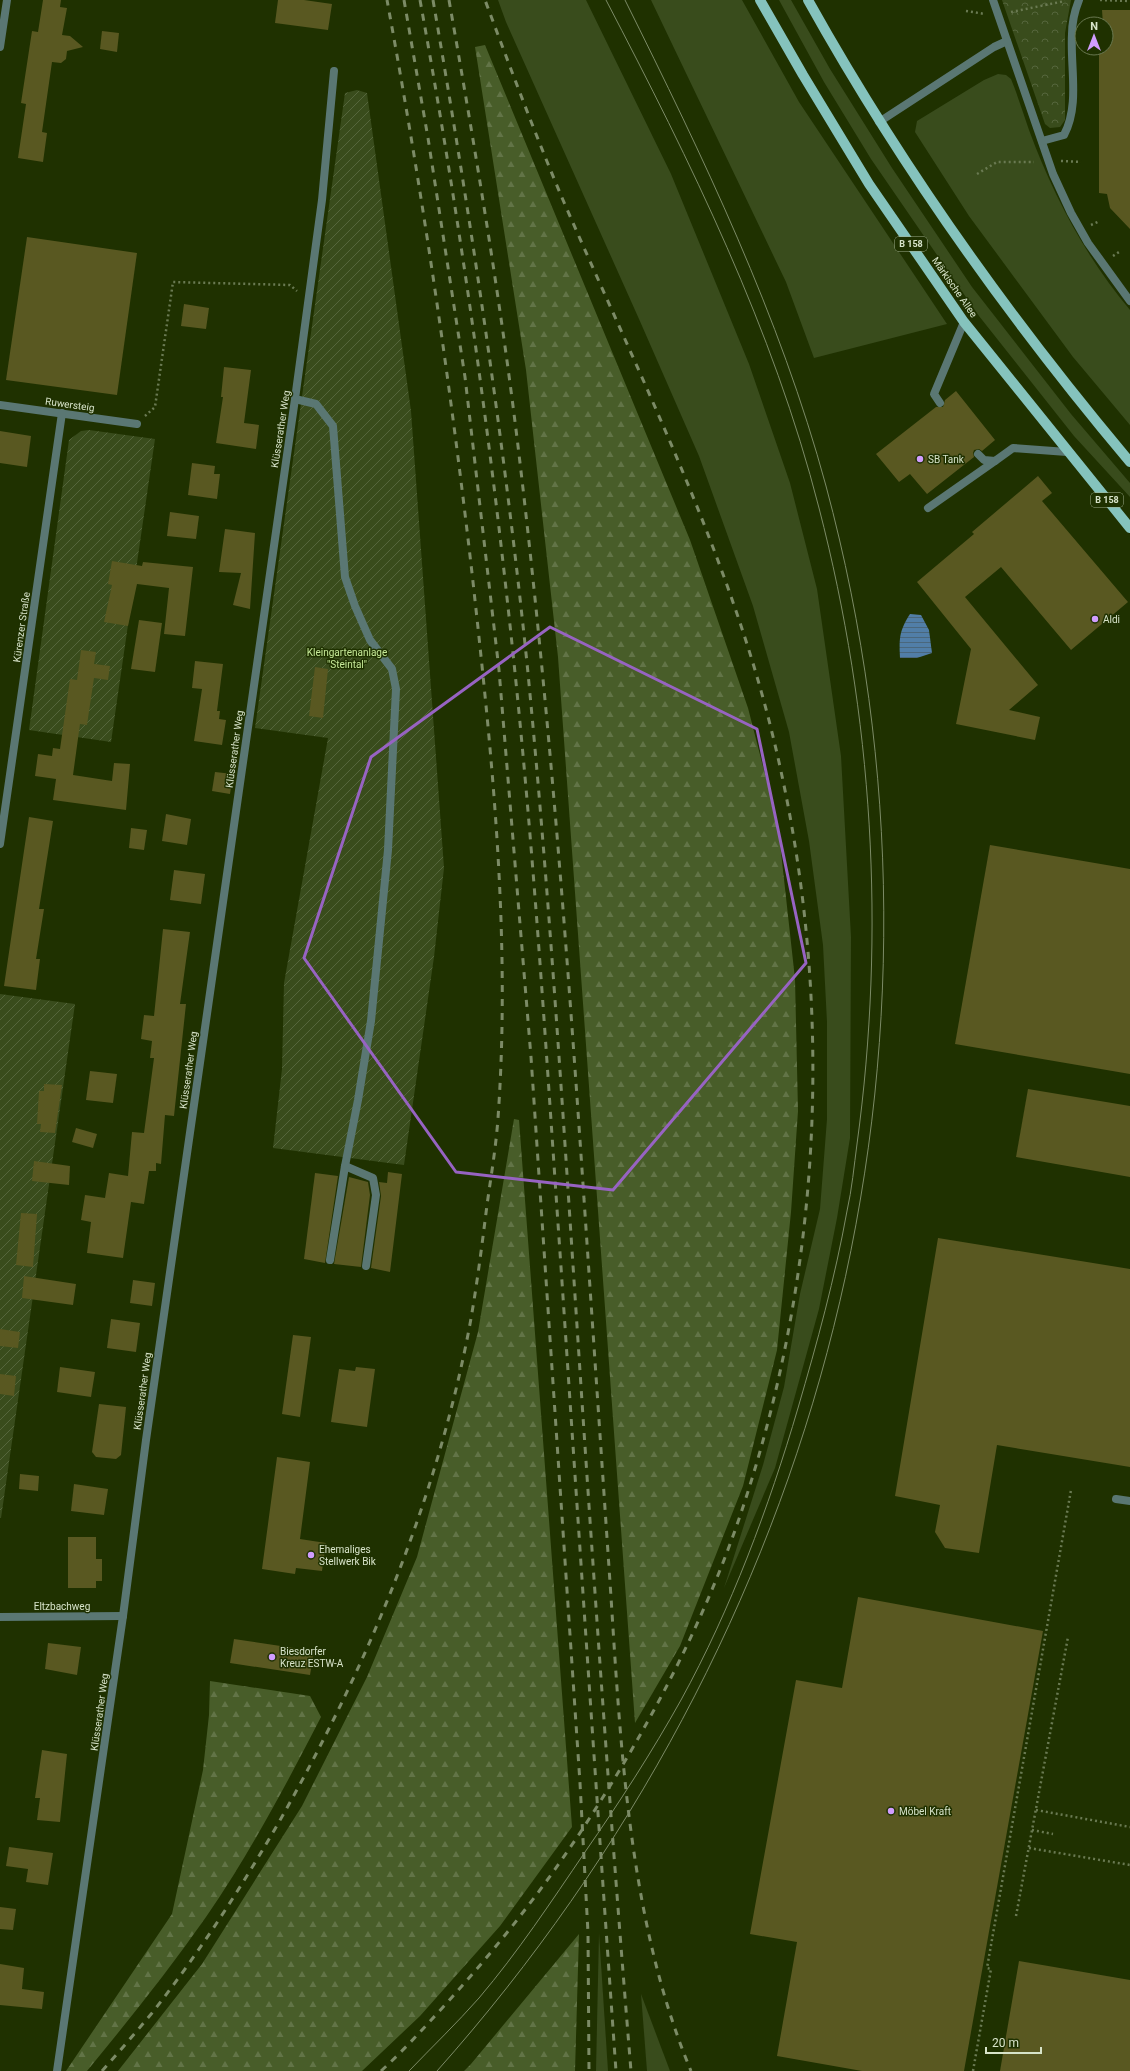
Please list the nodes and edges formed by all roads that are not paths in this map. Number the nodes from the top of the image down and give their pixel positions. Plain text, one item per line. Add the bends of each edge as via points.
1 (7, 0) edge
2 (760, 0) edge
3 (808, 0) edge
4 (993, 0) edge
5 (1079, 0) edge
6 (1007, 41) junction
7 (0, 47) edge
8 (334, 71) dead end
9 (879, 122) junction
10 (1042, 141) junction
11 (1130, 301) edge
12 (964, 322) junction
13 (295, 399) junction
14 (940, 403) dead end
15 (0, 405) edge
16 (62, 413) junction
17 (137, 424) road end
18 (1067, 452) junction
19 (978, 454) dead end
20 (995, 461) junction
21 (1130, 462) edge
22 (928, 508) dead end
23 (1130, 528) edge
24 (0, 844) edge
25 (345, 1166) junction
26 (330, 1260) dead end
27 (366, 1266) dead end
28 (1116, 1499) dead end
29 (1130, 1501) edge
30 (123, 1616) junction
31 (0, 1617) edge
32 (57, 2071) edge

1 - 7 street
2 - 12 main road, Märkische Allee / B 158 via 870,184
3 - 9 main road
4 - 6 street
5 - 10 street via 1072,32 1071,122 1064,135
6 - 9 street
6 - 10 street
8 - 13 street, Klüsserather Weg via 322,200
9 - 21 main road via 985,278
10 - 11 street via 1071,213
12 - 14 street via 934,394
12 - 18 main road, Märkische Allee / B 158
13 - 25 street via 316,404 333,426 345,577 370,640 392,669 396,689 388,850 371,1021
13 - 30 street, Klüsserather Weg
15 - 16 street, Ruwersteig
16 - 17 street, Ruwersteig
16 - 24 street, Kürenzer Straße
18 - 20 street via 1012,448
18 - 23 main road, Märkische Allee / B 158
19 - 20 street via 984,460
20 - 22 street
25 - 26 street
25 - 27 street via 373,1178 376,1195
28 - 29 street
30 - 31 street, Eltzbachweg
30 - 32 street, Klüsserather Weg

